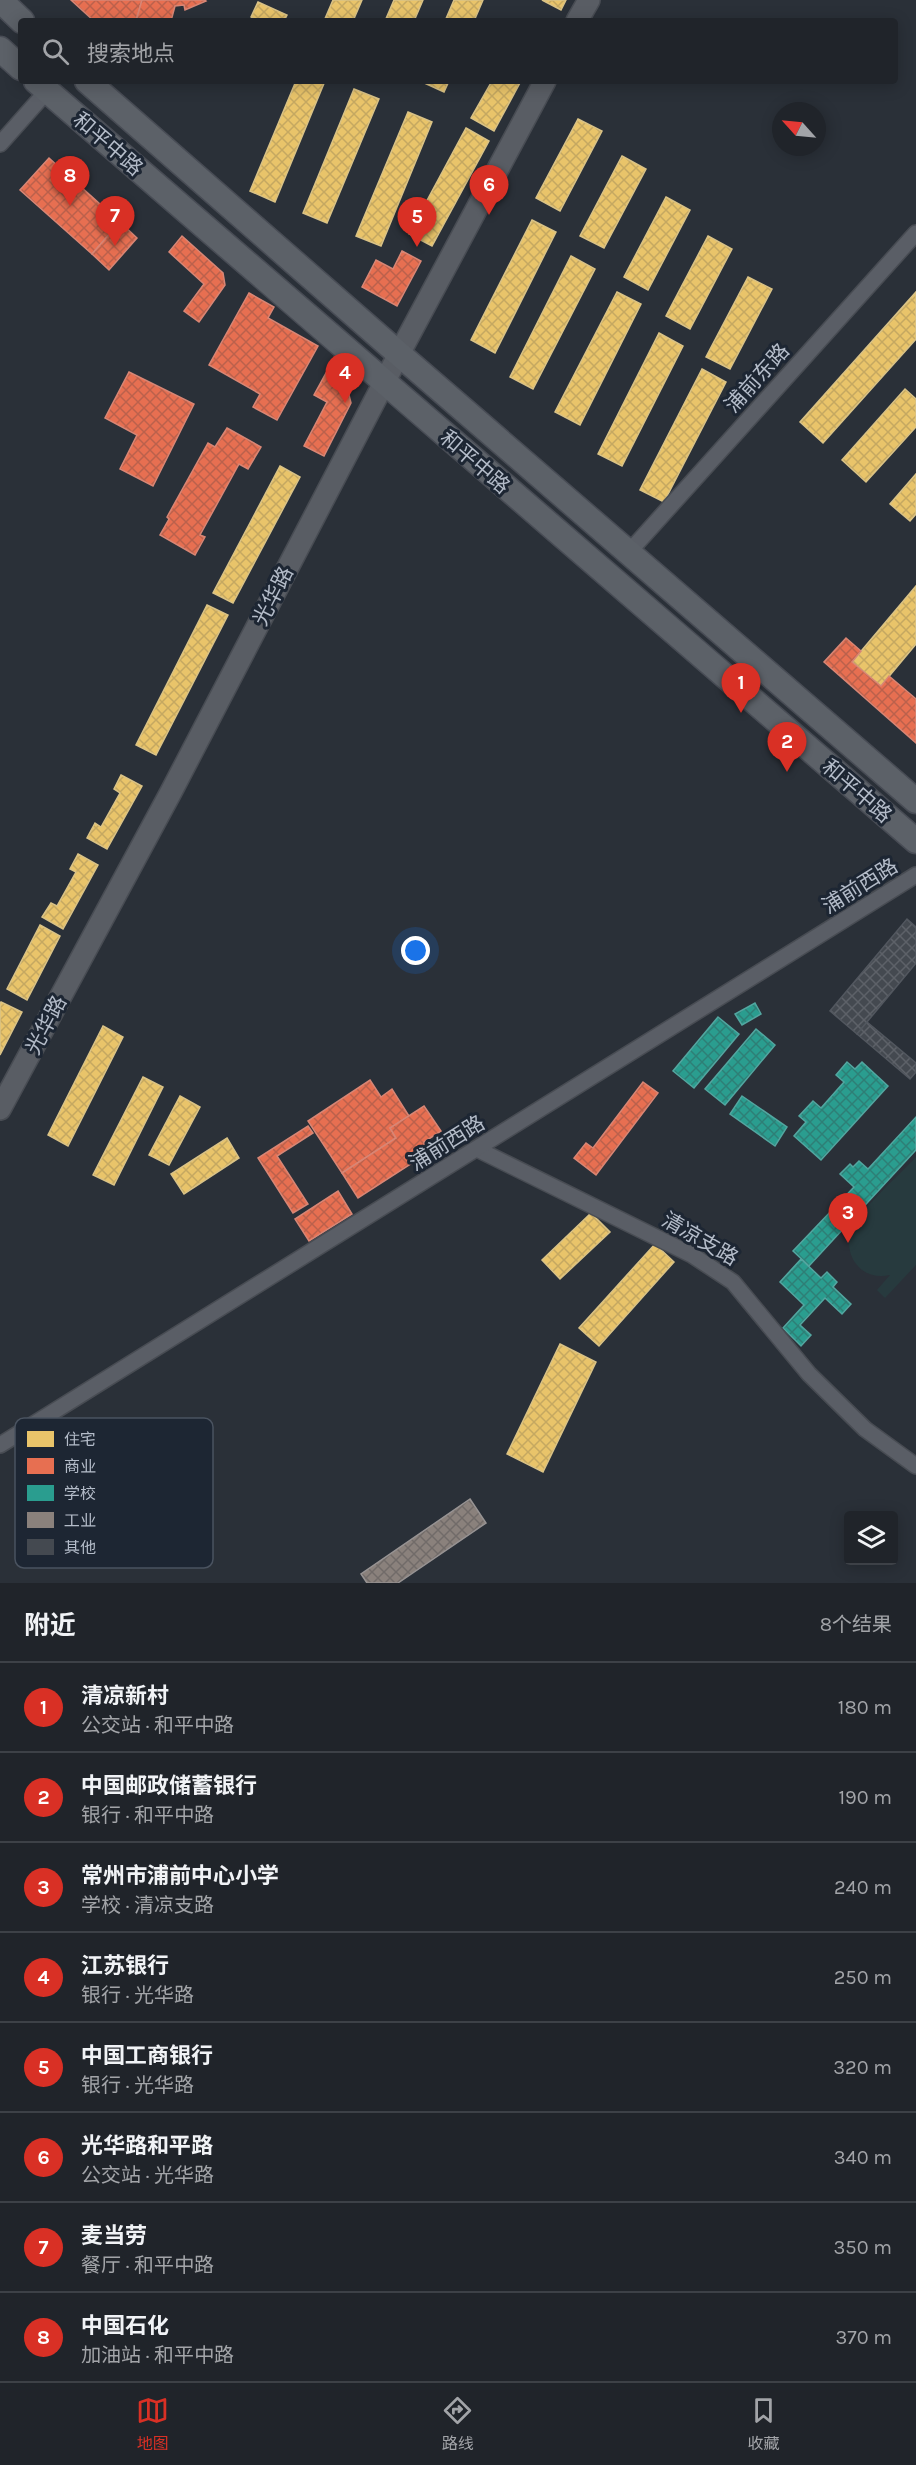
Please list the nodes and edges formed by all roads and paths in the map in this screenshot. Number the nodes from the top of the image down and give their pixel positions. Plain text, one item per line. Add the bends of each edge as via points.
1 (0, 0) edge
2 (589, 0) edge
3 (19, 18) edge
4 (579, 18) edge
5 (0, 49) edge
6 (18, 65) edge
7 (90, 84) edge
8 (543, 84) edge
9 (42, 86) edge
10 (0, 144) edge
11 (916, 232) edge
12 (399, 354) junction
13 (384, 383) junction
14 (629, 552) junction
15 (916, 801) edge
16 (916, 841) edge
17 (916, 875) edge
18 (0, 1109) edge
19 (477, 1149) junction
20 (44, 1418) edge
21 (15, 1436) edge
22 (0, 1445) edge
23 (916, 1466) edge

1 - 3 main road
2 - 4 main road
5 - 6 main road
7 - 12 main road, 和平中路
8 - 12 main road, 光华路
9 - 10 street
9 - 13 main road, 和平中路
11 - 14 street, 浦前东路
12 - 13 main road, 光华路
12 - 14 main road, 和平中路
13 - 16 main road, 和平中路
13 - 18 main road, 光华路
14 - 15 main road, 和平中路
17 - 19 street, 浦前西路
19 - 20 street, 浦前西路
19 - 23 street, 清凉支路 via 692,1255 733,1282 809,1374 865,1429
21 - 22 street, 浦前西路

